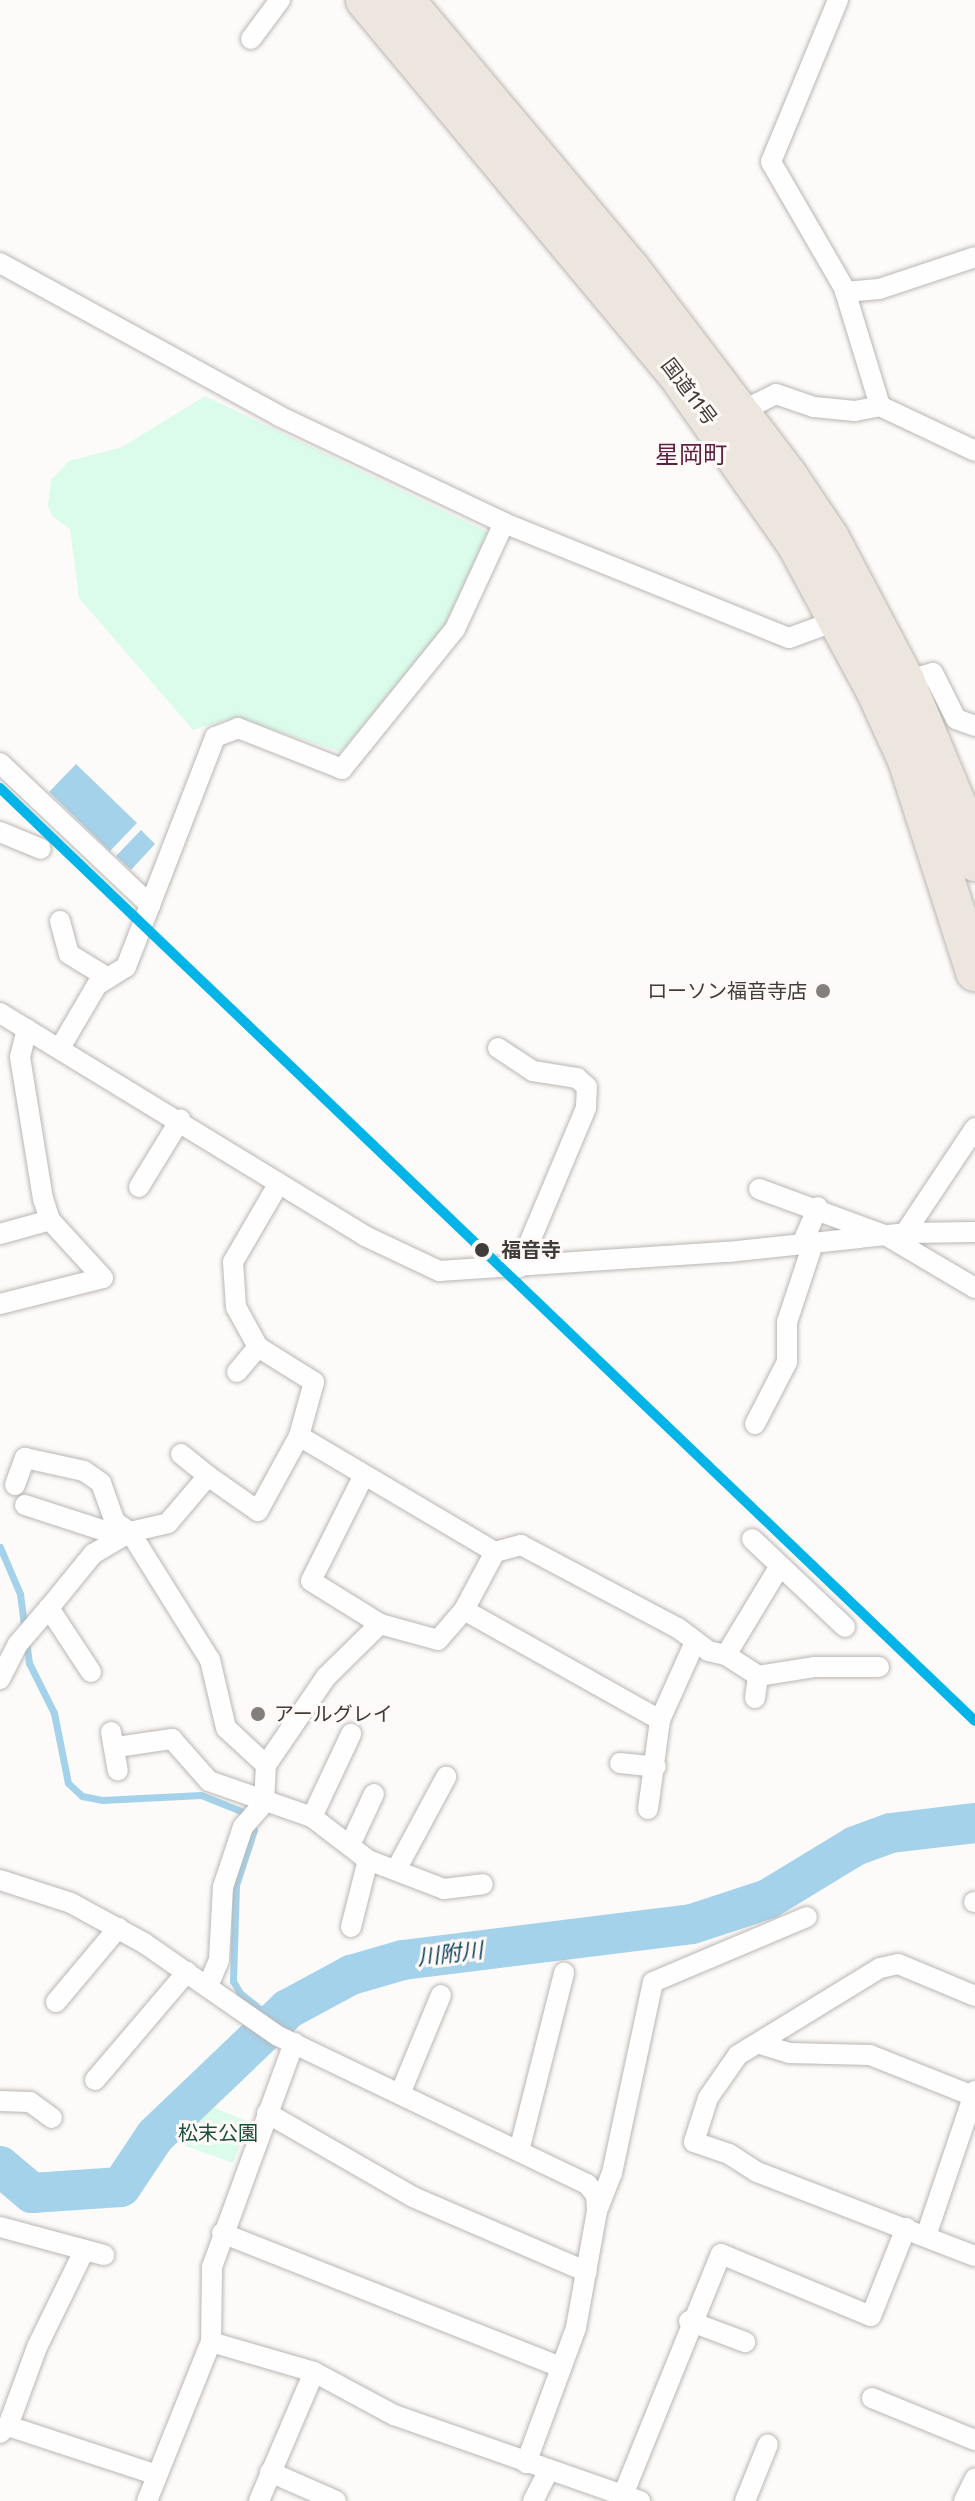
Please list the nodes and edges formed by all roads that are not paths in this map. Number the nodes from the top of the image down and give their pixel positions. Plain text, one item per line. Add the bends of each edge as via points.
1 (280, 0) edge
2 (365, 0) edge
3 (405, 0) edge
4 (838, 0) edge
5 (251, 39) dead end
6 (975, 257) edge
7 (0, 263) edge
8 (845, 292) junction
9 (880, 406) junction
10 (740, 412) junction
11 (975, 451) edge
12 (504, 523) junction
13 (838, 620) junction
14 (891, 686) junction
15 (975, 726) edge
16 (0, 763) edge
17 (0, 832) edge
18 (41, 849) dead end
19 (975, 862) edge
20 (150, 905) junction
21 (60, 921) dead end
22 (975, 972) edge
23 (108, 978) junction
24 (0, 1013) edge
25 (27, 1029) junction
26 (60, 1048) junction
27 (498, 1048) dead end
28 (180, 1120) junction
29 (975, 1128) edge
30 (279, 1183) junction
31 (139, 1187) dead end
32 (759, 1189) dead end
33 (818, 1207) junction
34 (50, 1220) junction
35 (975, 1232) edge
36 (0, 1234) edge
37 (896, 1234) junction
38 (807, 1244) junction
39 (519, 1267) junction
40 (975, 1288) edge
41 (0, 1304) edge
42 (258, 1347) junction
43 (237, 1372) dead end
44 (755, 1424) dead end
45 (299, 1436) junction
46 (181, 1454) dead end
47 (208, 1476) junction
48 (363, 1477) junction
49 (15, 1485) dead end
50 (25, 1505) dead end
51 (130, 1532) junction
52 (752, 1539) dead end
53 (495, 1552) junction
54 (780, 1566) junction
55 (49, 1608) junction
56 (464, 1610) junction
57 (380, 1624) junction
58 (845, 1627) dead end
59 (695, 1642) junction
60 (726, 1655) junction
61 (91, 1672) dead end
62 (866, 1673) dead end
63 (758, 1676) junction
64 (0, 1679) edge
65 (755, 1698) dead end
66 (660, 1720) junction
67 (351, 1734) dead end
68 (620, 1763) dead end
69 (266, 1765) junction
70 (656, 1767) junction
71 (118, 1770) dead end
72 (446, 1777) dead end
73 (374, 1794) dead end
74 (648, 1809) dead end
75 (255, 1815) junction
76 (312, 1817) junction
77 (351, 1843) junction
78 (368, 1860) junction
79 (396, 1870) junction
80 (0, 1880) edge
81 (483, 1884) dead end
82 (807, 1917) dead end
83 (351, 1927) dead end
84 (118, 1928) junction
85 (187, 1972) junction
86 (564, 1973) dead end
87 (208, 1986) junction
88 (441, 1995) dead end
89 (975, 1996) edge
90 (56, 2002) dead end
91 (286, 2039) junction
92 (760, 2044) junction
93 (95, 2080) dead end
94 (974, 2093) edge
95 (400, 2094) junction
96 (0, 2101) edge
97 (267, 2113) junction
98 (52, 2118) dead end
99 (970, 2125) edge
100 (519, 2151) junction
101 (597, 2211) junction
102 (0, 2227) edge
103 (916, 2232) junction
104 (222, 2233) junction
105 (975, 2256) edge
106 (587, 2272) junction
107 (689, 2321) junction
108 (211, 2342) junction
109 (745, 2342) dead end
110 (561, 2367) junction
111 (314, 2372) junction
112 (876, 2407) dead end
113 (4, 2430) edge
114 (975, 2440) edge
115 (768, 2444) dead end
116 (526, 2463) junction
117 (548, 2471) junction
118 (270, 2472) junction
119 (157, 2475) junction
120 (975, 2478) edge
121 (631, 2498) edge
122 (147, 2501) edge
123 (259, 2501) edge
124 (336, 2501) edge
125 (533, 2501) edge
126 (745, 2501) edge
127 (964, 2501) edge

1 - 5 street
2 - 13 highway, 国道11号 via 677,374 781,522
3 - 10 highway, 国道11号 via 630,268
4 - 8 street via 771,162
6 - 8 street via 879,289
7 - 12 street via 279,416
8 - 9 street
9 - 10 street via 855,411 814,407 776,394
9 - 11 street
10 - 14 highway, 国道11号 via 830,538
12 - 13 street via 789,638
12 - 20 street via 455,629 342,769 238,728 215,737
13 - 14 highway, 国道11号
14 - 15 street via 933,673 956,719
14 - 19 highway, 国道11号 via 961,814
14 - 22 highway, 国道11号
16 - 20 street
17 - 18 street
20 - 23 street via 126,967
21 - 23 street via 69,954
23 - 26 street via 97,985
24 - 25 street
25 - 26 street
25 - 34 street via 20,1057
26 - 28 street
27 - 39 street via 533,1071 577,1078 587,1087 586,1108
28 - 30 street
28 - 31 street
29 - 37 street
30 - 39 street via 420,1265 464,1273
30 - 42 street via 233,1262 236,1307
32 - 33 street
33 - 37 street
33 - 38 street
34 - 36 street
34 - 41 street via 103,1278
35 - 37 street
37 - 38 street
37 - 40 street
38 - 39 street
38 - 44 street via 787,1322 787,1362
42 - 43 street
42 - 45 street via 314,1382
45 - 47 street via 258,1511
45 - 48 street
46 - 47 street
47 - 51 street via 168,1523
48 - 53 street
48 - 57 street via 311,1581
49 - 51 street via 25,1458 84,1471 101,1483 115,1522
50 - 51 street via 108,1532
51 - 55 street via 93,1554
51 - 69 street via 210,1660 226,1728
52 - 54 street
53 - 56 street
53 - 59 street via 521,1545
54 - 58 street
54 - 60 street
55 - 61 street
55 - 64 street via 24,1637
56 - 57 street via 438,1640
56 - 66 street
57 - 69 street via 326,1677
59 - 60 street
59 - 66 street
60 - 63 street
62 - 63 street
63 - 65 street
66 - 70 street
67 - 76 street
68 - 70 street
69 - 75 street
70 - 74 street
71 - 75 street via 114,1739 172,1739 209,1781
72 - 79 street
73 - 77 street
75 - 76 street
75 - 87 street via 223,1887 219,1960
76 - 77 street
77 - 78 street
78 - 79 street
78 - 83 street
79 - 81 street via 444,1889
80 - 84 street via 40,1890
82 - 101 street via 653,1982 612,2173
84 - 85 street
84 - 90 street
85 - 87 street
85 - 93 street
86 - 100 street
87 - 91 street
88 - 95 street
89 - 92 street via 898,1964 880,1968 783,2024
91 - 95 street
91 - 97 street
92 - 94 street via 789,2053 870,2055
92 - 103 street via 738,2055 720,2079 694,2142 757,2172
94 - 99 street
95 - 100 street
96 - 98 street via 30,2102
97 - 104 street
97 - 106 street via 413,2197
99 - 103 street
100 - 101 street via 587,2184 596,2195
101 - 106 street
102 - 113 street via 94,2254 37,2347
103 - 105 street
103 - 107 street via 871,2316 721,2254
104 - 108 street via 212,2267
104 - 110 street
106 - 110 street
107 - 109 street
107 - 121 street
108 - 111 street
108 - 119 street
110 - 116 street
111 - 116 street via 394,2415
111 - 118 street
112 - 114 street
113 - 119 street
115 - 126 street
116 - 117 street
117 - 121 street
117 - 125 street
118 - 123 street
118 - 124 street
119 - 122 street
120 - 127 street

